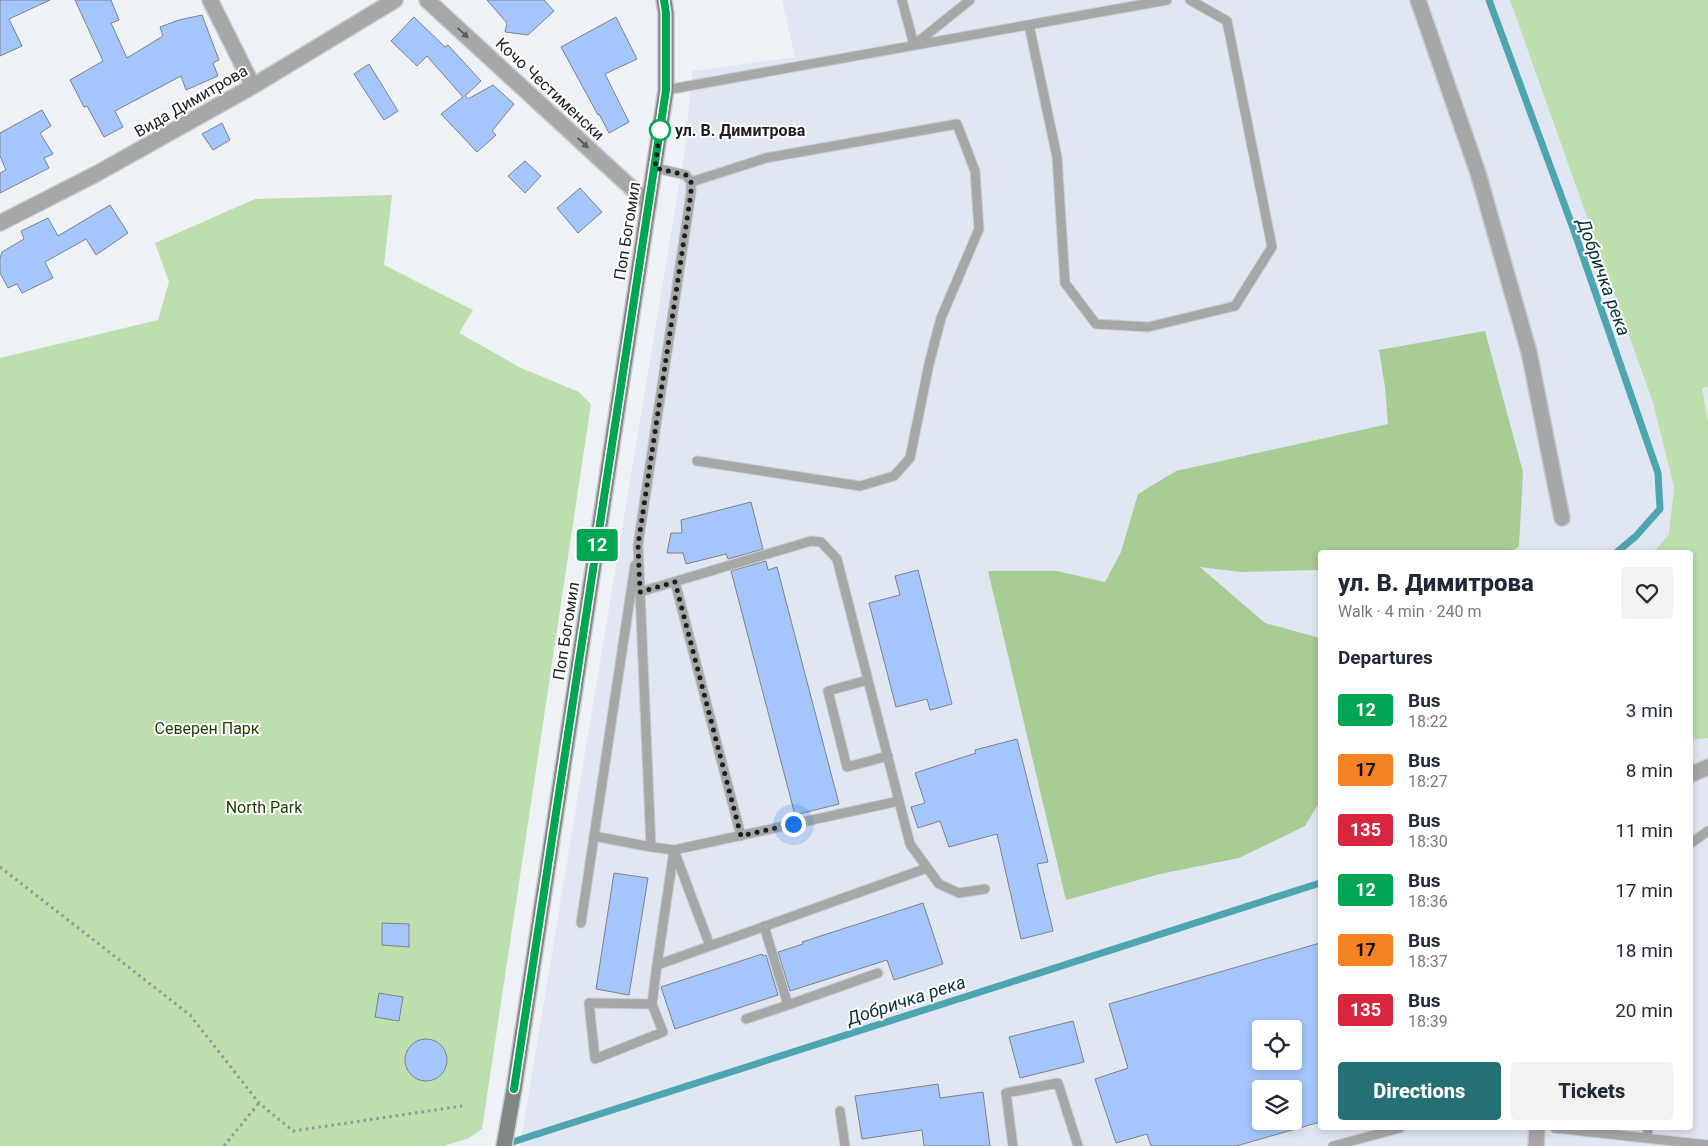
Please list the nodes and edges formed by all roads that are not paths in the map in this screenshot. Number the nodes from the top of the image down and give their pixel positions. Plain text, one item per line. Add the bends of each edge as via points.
1 (210, 0) edge
2 (395, 0) edge
3 (427, 0) edge
4 (664, 0) edge
5 (902, 0) edge
6 (970, 0) edge
7 (1167, 0) edge
8 (1190, 0) edge
9 (1418, 0) edge
10 (1029, 25) junction
11 (914, 45) junction
12 (253, 86) junction
13 (666, 90) junction
14 (655, 168) junction
15 (691, 182) junction
16 (649, 204) junction
17 (0, 223) edge
18 (697, 461) dead end
19 (1562, 518) dead end
20 (638, 545) junction
21 (675, 582) junction
22 (640, 592) junction
23 (868, 680) junction
24 (888, 756) junction
25 (1708, 767) edge
26 (1693, 774) edge
27 (899, 801) junction
28 (1708, 831) edge
29 (594, 836) junction
30 (741, 836) junction
31 (1693, 842) edge
32 (651, 847) junction
33 (674, 850) junction
34 (927, 868) junction
35 (985, 889) dead end
36 (581, 923) dead end
37 (764, 926) junction
38 (710, 946) junction
39 (657, 964) junction
40 (878, 973) dead end
41 (652, 1004) junction
42 (788, 1005) junction
43 (746, 1019) dead end
44 (840, 1111) dead end
45 (1393, 1130) edge
46 (1537, 1130) edge
47 (1573, 1130) edge
48 (1648, 1130) edge
49 (1647, 1138) junction
50 (1708, 1145) edge
51 (504, 1146) edge
52 (845, 1146) edge
53 (1013, 1146) edge
54 (1078, 1146) edge
55 (1333, 1146) edge
56 (1536, 1146) edge

1 - 12 street
2 - 12 street, Вида Димитрова
3 -> 16 street, Кочо Честименски
4 - 13 street, Поп Богомил
5 - 11 lane
6 - 11 lane
7 - 10 lane
8 - 10 lane via 1227,21 1272,247 1236,306 1148,328 1096,324 1065,283 1057,157
9 - 19 street via 1478,173 1529,352
10 - 11 lane
11 - 13 lane
12 - 17 street, Вида Димитрова via 96,174
13 - 14 street, Поп Богомил
14 - 15 lane via 686,175
14 - 16 street, Поп Богомил
15 - 18 lane via 766,158 957,124 975,171 979,229 941,318 910,458 894,476 860,486
15 - 20 lane
16 - 51 street, Поп Богомил
20 - 22 lane
20 - 29 lane
21 - 22 lane
21 - 23 lane via 811,541 821,542 837,559
21 - 30 lane
22 - 32 lane
23 - 24 lane
23 - 24 lane via 828,691 830,701 848,767
24 - 27 lane
25 - 26 street
27 - 30 lane
27 - 34 lane via 910,844
28 - 31 lane
29 - 32 lane
29 - 36 lane
30 - 33 lane
32 - 33 lane
33 - 38 lane
33 - 39 lane
34 - 35 lane via 939,884 959,893
34 - 37 lane
37 - 38 lane
37 - 42 lane
38 - 39 lane
39 - 41 lane
40 - 42 lane
41 - 41 lane via 663,1032 595,1059 589,1003
42 - 43 lane
44 - 52 lane
45 - 55 lane
46 - 56 street
47 - 49 lane
48 - 49 lane
49 - 50 lane
53 - 54 lane via 1006,1093 1058,1083

